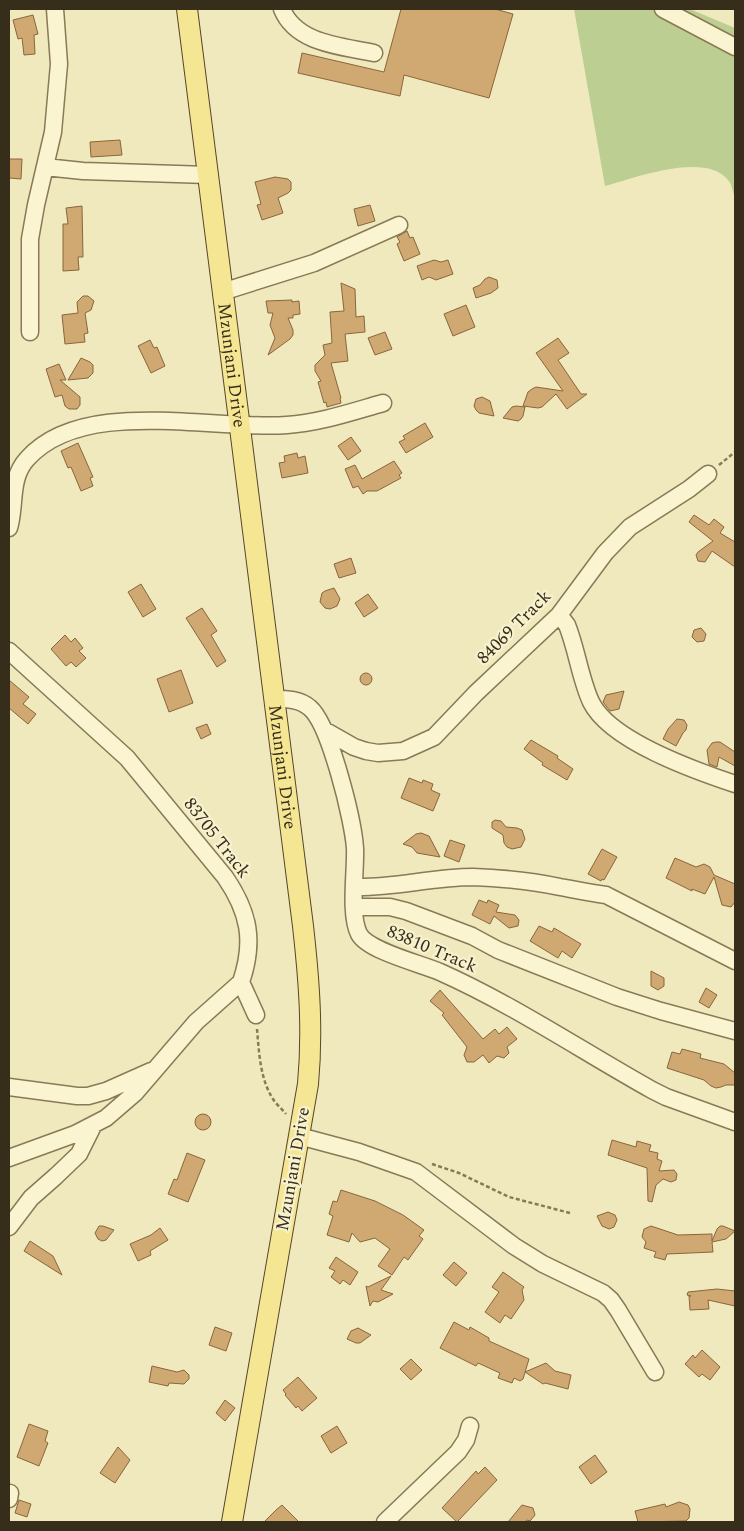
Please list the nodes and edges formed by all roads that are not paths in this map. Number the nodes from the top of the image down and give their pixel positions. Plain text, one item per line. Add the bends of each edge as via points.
1 (55, 9) edge
2 (187, 9) edge
3 (282, 9) edge
4 (663, 9) edge
5 (735, 48) edge
6 (374, 53) dead end
7 (45, 167) junction
8 (208, 175) junction
9 (399, 225) dead end
10 (222, 292) junction
11 (30, 332) dead end
12 (383, 403) dead end
13 (240, 425) junction
14 (708, 474) road end
15 (9, 528) edge
16 (559, 615) junction
17 (9, 652) edge
18 (274, 699) junction
19 (324, 730) junction
20 (735, 784) edge
21 (355, 887) junction
22 (354, 906) junction
23 (735, 961) edge
24 (241, 982) junction
25 (256, 1015) road end
26 (735, 1030) edge
27 (157, 1068) junction
28 (9, 1087) edge
29 (735, 1122) edge
30 (93, 1126) junction
31 (300, 1130) junction
32 (9, 1158) edge
33 (9, 1227) edge
34 (655, 1372) dead end
35 (470, 1426) dead end
36 (232, 1522) edge
37 (384, 1522) edge

1 - 7 street via 59,64 53,132
2 - 8 main road, Mzunjani Drive
3 - 6 street via 302,33 318,41
4 - 5 street
7 - 8 street
7 - 11 street via 30,239
8 - 10 main road, Mzunjani Drive
9 - 10 street via 314,263
10 - 13 main road, Mzunjani Drive
12 - 13 street via 310,422
13 - 15 street via 119,421 95,424 53,439 25,460 13,488
13 - 18 main road, Mzunjani Drive
14 - 16 street, 84069 Track via 630,527 604,553
16 - 19 street, 84069 Track via 476,693 446,726 420,745 390,753 366,752
16 - 20 street via 567,625 591,702 599,715 614,728 669,759
17 - 24 street, 83705 Track via 128,758 230,885 248,927 248,957
18 - 19 street, 83810 Track via 302,703 316,715
18 - 31 main road, Mzunjani Drive via 311,1006 310,1062
19 - 21 street, 83810 Track via 350,819 355,846
21 - 22 street, 83810 Track
21 - 23 street via 474,877 606,895
22 - 26 street via 406,911 616,998
22 - 29 street, 83810 Track via 358,933 370,945 436,970 489,995 659,1094
24 - 25 street
24 - 27 street via 202,1016
27 - 28 street via 88,1096
27 - 30 street via 121,1107
30 - 32 street
30 - 33 street via 79,1154 32,1198
31 - 34 street via 416,1172 514,1246 604,1293 615,1305
31 - 36 main road, Mzunjani Drive
35 - 37 street via 458,1452

